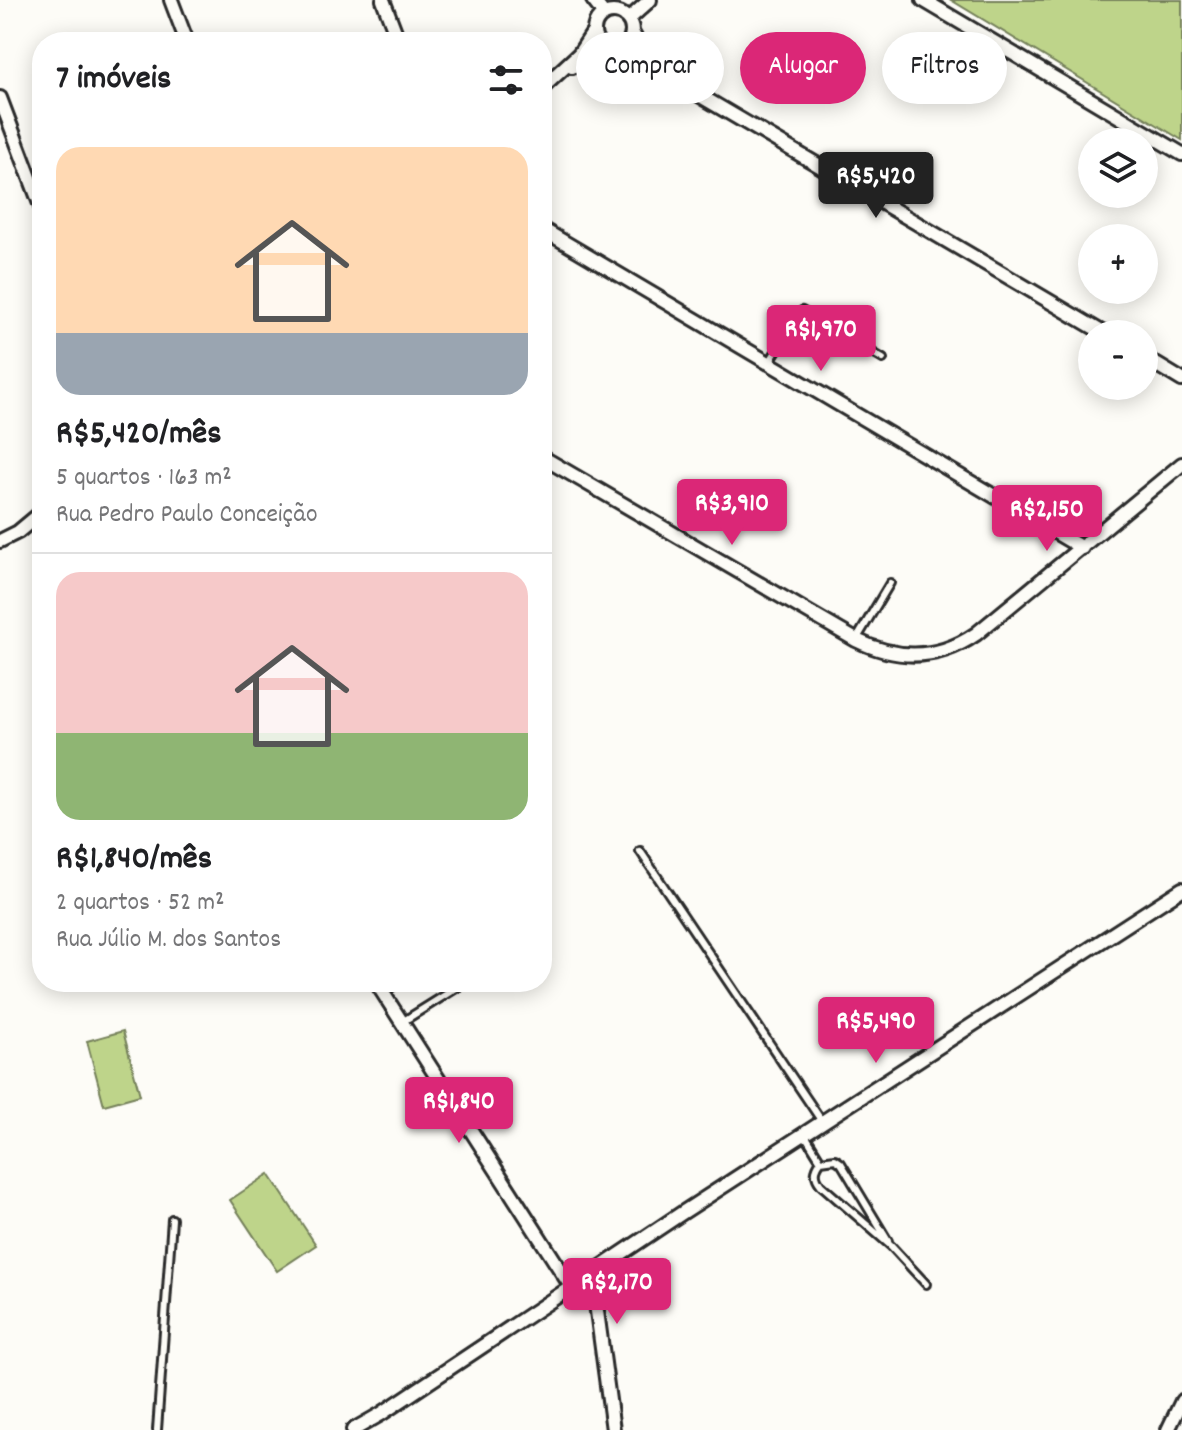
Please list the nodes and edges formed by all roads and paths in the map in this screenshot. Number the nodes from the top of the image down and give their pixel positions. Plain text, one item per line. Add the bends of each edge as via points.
1 (171, 0) edge
2 (383, 0) edge
3 (593, 0) edge
4 (650, 0) edge
5 (923, 0) edge
6 (604, 14) junction
7 (629, 19) junction
8 (594, 31) joint
9 (183, 32) edge
10 (395, 32) edge
11 (632, 32) edge
12 (576, 64) edge
13 (552, 78) edge
14 (552, 80) edge
15 (0, 98) edge
16 (714, 104) edge
17 (1182, 154) edge
18 (32, 183) edge
19 (552, 235) edge
20 (1081, 320) edge
21 (883, 359) dead end
22 (769, 363) junction
23 (1158, 365) edge
24 (1182, 380) edge
25 (552, 463) edge
26 (1182, 464) edge
27 (32, 520) edge
28 (0, 541) edge
29 (1082, 548) junction
30 (890, 583) dead end
31 (856, 640) junction
32 (640, 851) dead end
33 (1182, 889) edge
34 (382, 992) edge
35 (450, 992) edge
36 (402, 1022) junction
37 (823, 1123) junction
38 (805, 1135) junction
39 (821, 1161) junction
40 (172, 1219) dead end
41 (891, 1246) junction
42 (592, 1274) junction
43 (926, 1284) dead end
44 (572, 1288) junction
45 (1182, 1401) edge
46 (157, 1430) edge
47 (353, 1430) edge
48 (613, 1430) edge
49 (1168, 1430) edge

1 - 9 street
2 - 10 street
3 - 6 street
4 - 7 street
5 - 17 street
6 - 7 street via 617,12
6 - 8 street
7 - 11 street
8 - 13 street via 579,54
12 - 14 street
15 - 18 street
16 - 20 street
19 - 22 street
21 - 22 lane via 802,311
22 - 29 street
23 - 24 street
25 - 31 street
26 - 29 street
27 - 28 street
29 - 31 street via 956,646 917,656 897,655
30 - 31 lane
32 - 37 lane
33 - 37 street
34 - 36 street
35 - 36 lane
36 - 44 street
37 - 38 street
38 - 39 lane
38 - 42 street
39 - 41 lane via 841,1163
39 - 41 lane via 815,1178
40 - 46 lane
41 - 43 lane
42 - 44 street
42 - 48 street
44 - 47 street
45 - 49 street

